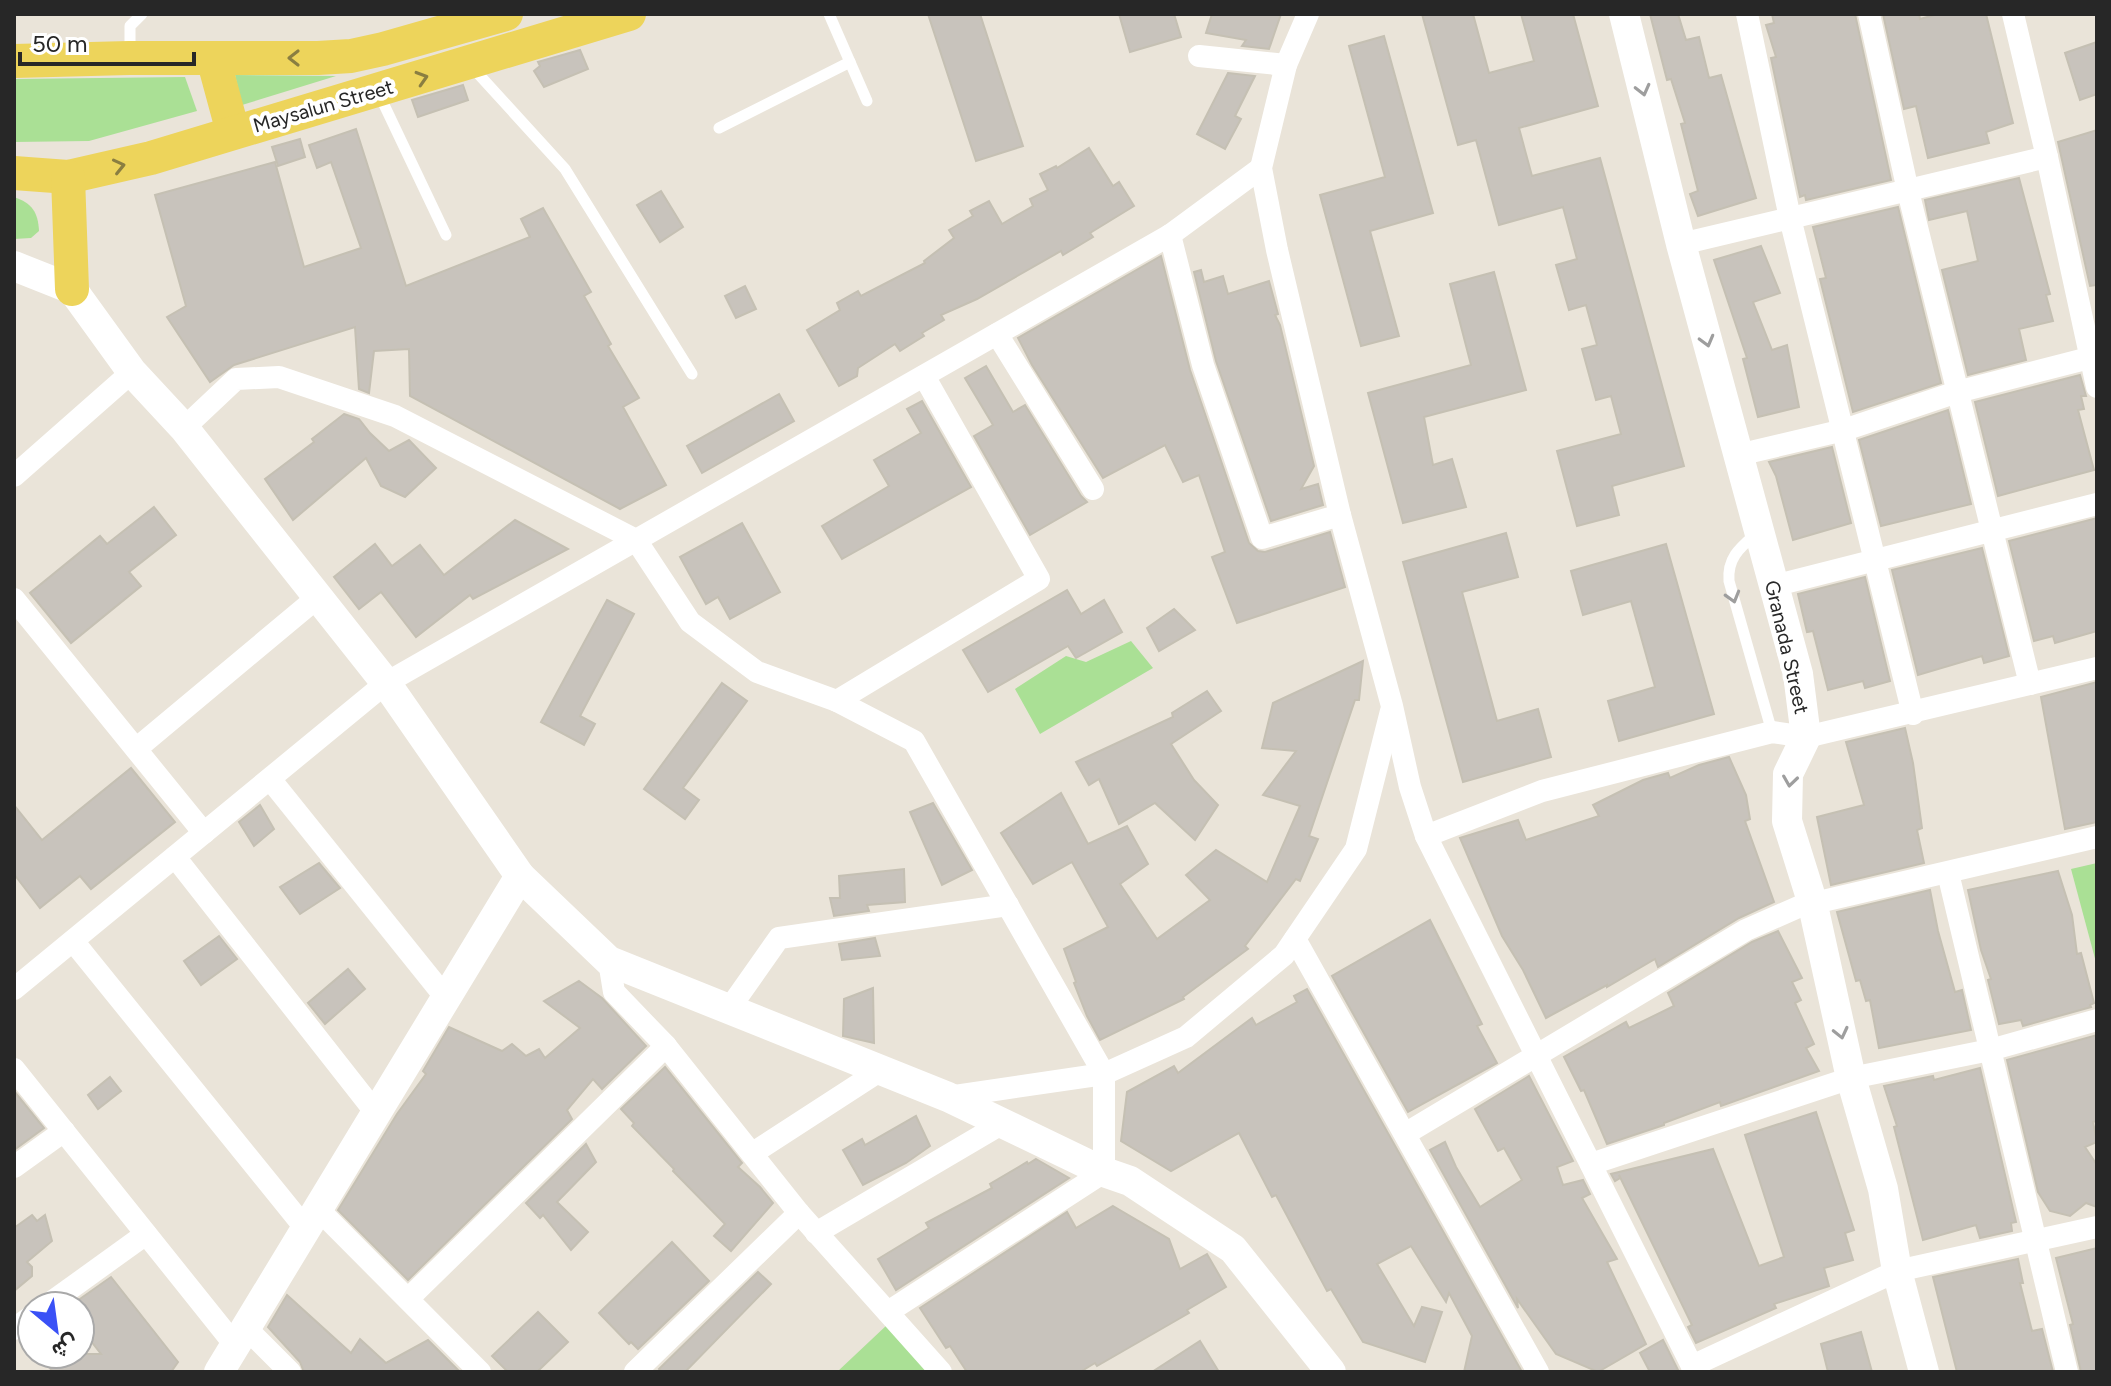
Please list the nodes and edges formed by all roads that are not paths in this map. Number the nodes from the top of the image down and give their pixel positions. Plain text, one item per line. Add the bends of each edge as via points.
1 (142, 14) edge
2 (506, 14) edge
3 (629, 14) edge
4 (829, 14) edge
5 (1308, 14) edge
6 (1624, 14) edge
7 (1747, 14) edge
8 (1869, 14) edge
9 (2013, 14) edge
10 (545, 27) edge
11 (351, 56) junction
12 (1199, 56) dead end
13 (129, 58) junction
14 (213, 58) junction
15 (14, 61) edge
16 (850, 62) junction
17 (469, 64) junction
18 (1286, 65) junction
19 (368, 94) junction
20 (867, 101) dead end
21 (719, 128) dead end
22 (233, 132) junction
23 (2047, 157) junction
24 (1261, 168) junction
25 (14, 173) edge
26 (68, 177) junction
27 (1908, 191) junction
28 (1790, 218) junction
29 (446, 235) dead end
30 (1170, 235) junction
31 (1681, 244) junction
32 (14, 266) edge
33 (72, 289) junction
34 (997, 334) junction
35 (2094, 357) edge
36 (132, 372) junction
37 (692, 374) dead end
38 (924, 376) junction
39 (2097, 387) edge
40 (1957, 392) junction
41 (184, 428) junction
42 (1844, 430) junction
43 (1738, 455) junction
44 (14, 476) edge
45 (1093, 489) dead end
46 (2097, 504) edge
47 (1340, 515) junction
48 (1994, 530) junction
49 (1759, 532) junction
50 (636, 540) junction
51 (1876, 560) junction
52 (1773, 586) junction
53 (318, 597) junction
54 (14, 599) edge
55 (2097, 668) edge
56 (386, 683) junction
57 (2030, 684) junction
58 (837, 701) junction
59 (1392, 706) junction
60 (1913, 714) junction
61 (1772, 732) junction
62 (1806, 737) junction
63 (136, 749) junction
64 (270, 779) junction
65 (204, 833) junction
66 (1426, 836) junction
67 (2097, 837) edge
68 (175, 857) junction
69 (1948, 873) junction
70 (520, 876) junction
71 (1811, 902) junction
72 (1008, 905) junction
73 (1295, 939) junction
74 (73, 941) junction
75 (609, 961) junction
76 (14, 989) edge
77 (446, 998) junction
78 (729, 1009) junction
79 (2097, 1020) edge
80 (666, 1046) junction
81 (1990, 1050) junction
82 (1536, 1055) junction
83 (14, 1069) edge
84 (881, 1070) junction
85 (1104, 1074) junction
86 (1851, 1078) junction
87 (948, 1097) junction
88 (376, 1113) junction
89 (1003, 1123) junction
90 (64, 1131) junction
91 (1405, 1134) junction
92 (753, 1153) junction
93 (1591, 1164) junction
94 (14, 1167) edge
95 (1104, 1172) junction
96 (799, 1213) junction
97 (312, 1219) junction
98 (2097, 1227) edge
99 (816, 1233) junction
100 (146, 1234) junction
101 (2035, 1240) junction
102 (1897, 1271) junction
103 (68, 1290) edge
104 (408, 1299) junction
105 (888, 1312) junction
106 (241, 1336) junction
107 (1694, 1369) edge
108 (219, 1372) edge
109 (290, 1372) edge
110 (480, 1372) edge
111 (635, 1372) edge
112 (941, 1372) edge
113 (1331, 1372) edge
114 (1538, 1372) edge
115 (1924, 1372) edge
116 (2067, 1372) edge

1 - 13 lane via 130,26
2 - 11 main road, Maysalun Street
3 - 10 main road, Maysalun Street
4 - 16 lane
5 - 18 street
6 -> 31 main road, Granada Street
7 - 28 street
8 - 27 street
9 - 23 street
10 - 17 main road, Maysalun Street
11 -> 14 main road, Maysalun Street
11 - 19 main road
12 - 18 street
13 - 14 main road, Maysalun Street
13 - 15 main road, Maysalun Street
14 - 22 main road
16 - 20 lane
16 - 21 lane
19 -> 17 main road, Maysalun Street
17 - 37 lane via 565,169
18 - 24 street
19 - 22 main road, Maysalun Street
19 - 29 lane
26 -> 22 main road, Maysalun Street
23 - 27 street
23 - 35 street
24 - 30 street
24 - 47 street
25 - 26 main road, Maysalun Street
26 - 33 main road
27 - 28 street
27 - 40 street
28 - 31 street
28 - 42 street
30 - 34 street
30 - 47 street via 1203,365 1262,538
31 -> 43 main road, Granada Street
32 - 33 main road
33 - 36 main road
34 - 38 street
34 - 45 street
35 - 39 street
35 - 40 street
36 - 41 main road
36 - 44 street
38 - 50 street
38 - 58 street via 1039,579
40 - 42 street
40 - 48 street
41 - 50 street via 236,379 279,377 395,416
41 - 53 main road
42 - 43 street
42 - 51 street
43 - 49 main road, Granada Street
46 - 48 street
47 - 59 street
48 - 51 street
48 - 57 street
49 - 52 main road, Granada Street
49 -> 61 lane via 1734,553 1729,581
50 - 56 street
50 - 58 street via 690,622 757,672
51 - 52 street
51 - 60 street
52 - 62 main road, Granada Street via 1798,674
53 - 56 main road
53 - 63 street
54 - 63 street
55 - 57 street
56 - 64 street
56 - 70 main road
57 - 60 street
58 - 72 street via 914,741
59 - 66 street
59 - 73 street via 1356,849
60 - 62 street
61 - 62 street
61 - 66 street via 1542,791
62 -> 71 main road, Granada Street via 1788,774 1787,821
63 - 65 street
64 - 65 street
64 - 77 street
65 - 68 street
66 - 82 street
67 - 69 street
68 - 74 street
68 - 88 street
69 - 71 street
69 - 81 street
70 - 75 main road
70 - 77 main road
71 - 82 street via 1746,930
71 -> 86 main road, Granada Street
72 - 78 street via 779,938
72 - 85 street
73 - 85 street via 1284,955 1186,1037
73 - 91 street
74 - 76 street
74 - 97 street
75 - 78 main road
75 - 80 street via 614,992
77 - 88 main road
78 - 84 main road
79 - 81 street
80 - 92 street
80 - 104 street
81 - 86 street
81 - 101 street
82 - 91 street
82 - 93 street
83 - 90 street
84 - 87 main road
84 - 92 street
85 - 87 street
85 - 95 street
86 - 93 street
86 - 102 main road, Granada Street via 1883,1189
87 - 89 main road
88 - 97 main road
89 - 95 main road
89 - 99 street
90 - 94 street
90 - 100 street
91 - 114 street
92 - 96 street
93 - 107 street
95 - 105 street
95 - 113 main road via 1130,1181 1233,1249
96 - 99 street
96 - 111 street
97 - 104 street
97 - 106 main road
98 - 101 street
99 - 105 street
100 - 103 street
100 - 106 street
101 - 102 street
101 - 116 street
102 - 107 street
102 - 115 main road, Granada Street
104 - 110 street
105 - 112 street
106 - 108 main road
106 - 109 street

